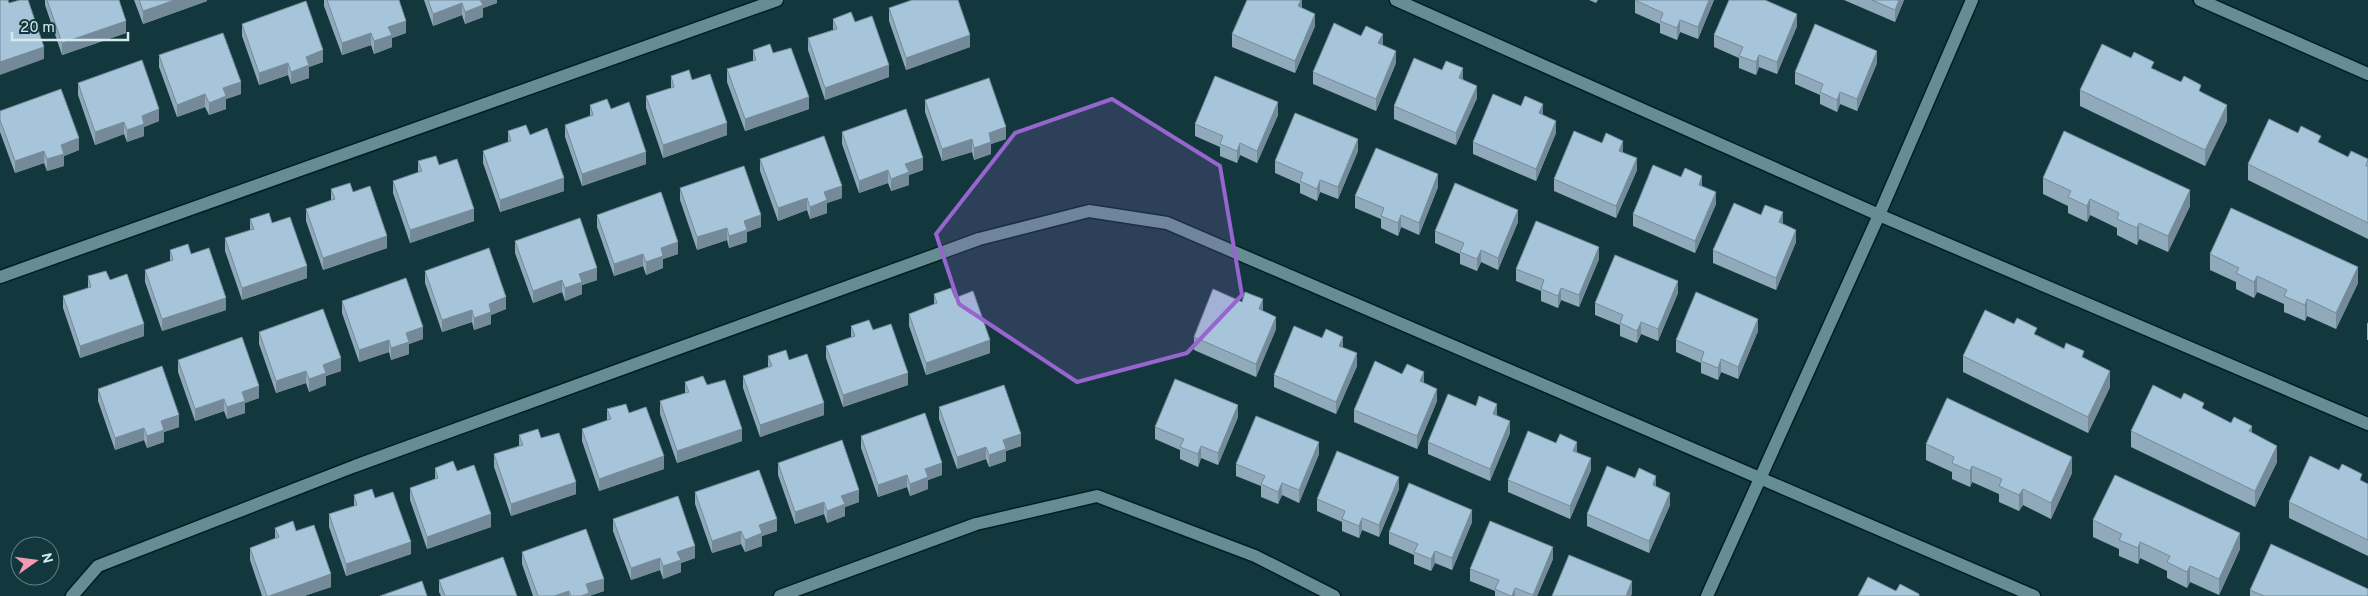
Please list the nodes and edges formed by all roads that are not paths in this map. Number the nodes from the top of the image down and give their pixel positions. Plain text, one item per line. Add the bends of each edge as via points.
1 (777, 0) edge
2 (1396, 0) edge
3 (1972, 0) edge
4 (2200, 0) edge
5 (2368, 74) edge
6 (1879, 215) junction
7 (0, 277) edge
8 (2368, 424) edge
9 (1761, 478) junction
10 (72, 596) edge
11 (780, 596) edge
12 (1334, 596) edge
13 (1707, 596) edge
14 (2034, 596) edge

1 - 7 street
2 - 6 street
3 - 6 street
4 - 5 street
6 - 8 street
6 - 9 street
9 - 10 street via 1167,223 1089,211 979,239 356,466 98,566
9 - 13 street
9 - 14 street
11 - 12 street via 976,524 1097,496 1255,556

